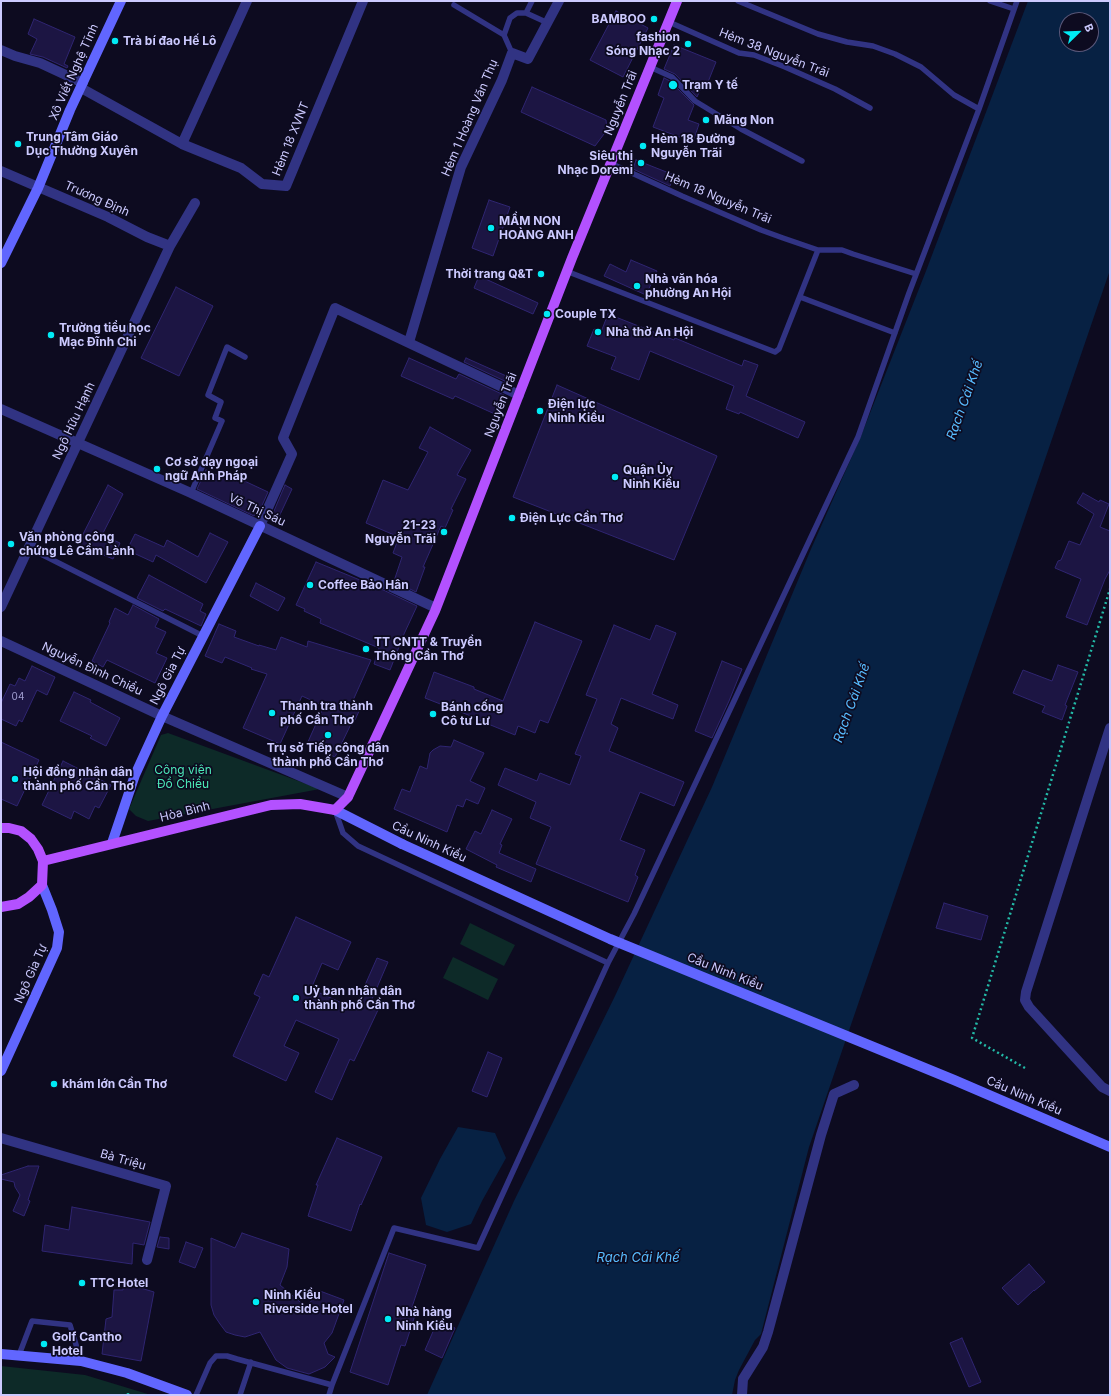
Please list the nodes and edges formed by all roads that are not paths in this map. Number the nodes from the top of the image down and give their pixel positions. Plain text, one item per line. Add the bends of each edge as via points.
1 (121, 1) edge
2 (247, 1) edge
3 (363, 1) edge
4 (532, 1) edge
5 (559, 1) edge
6 (677, 1) edge
7 (738, 1) edge
8 (990, 1) edge
9 (1017, 1) edge
10 (454, 5) dead end
11 (1014, 9) junction
12 (526, 14) junction
13 (669, 22) junction
14 (548, 23) junction
15 (504, 35) junction
16 (1, 50) edge
17 (512, 53) junction
18 (650, 67) junction
19 (82, 85) junction
20 (870, 108) dead end
21 (979, 109) junction
22 (182, 144) junction
23 (802, 161) dead end
24 (610, 163) junction
25 (1, 171) edge
26 (38, 188) junction
27 (195, 203) dead end
28 (170, 246) junction
29 (818, 250) junction
30 (1, 263) edge
31 (566, 271) junction
32 (916, 274) junction
33 (800, 297) junction
34 (895, 333) junction
35 (409, 342) junction
36 (245, 357) dead end
37 (519, 395) junction
38 (1, 409) edge
39 (78, 442) junction
40 (190, 493) junction
41 (260, 526) junction
42 (29, 548) junction
43 (1, 607) edge
44 (436, 608) junction
45 (203, 636) junction
46 (1, 641) edge
47 (162, 716) junction
48 (1110, 728) edge
49 (348, 797) junction
50 (335, 810) junction
51 (1, 828) edge
52 (112, 843) junction
53 (43, 861) junction
54 (42, 885) junction
55 (1, 906) edge
56 (608, 962) junction
57 (1, 1071) edge
58 (854, 1085) dead end
59 (1110, 1091) edge
60 (1, 1138) edge
61 (1110, 1147) edge
62 (147, 1260) dead end
63 (1, 1354) edge
64 (19, 1355) junction
65 (81, 1361) junction
66 (252, 1362) junction
67 (332, 1385) junction
68 (187, 1395) edge
69 (196, 1395) edge
70 (240, 1395) edge
71 (329, 1395) edge
72 (742, 1395) edge

1 - 19 street, Xô Viết Nghệ Tĩnh
2 - 22 street
3 - 22 street, Hẻm 18 XVNT via 286,186 262,184 241,168
4 - 12 lane
5 - 14 street, Hẻm 1 Hoàng Văn Thụ
6 - 13 main road, Nguyễn Trãi
7 - 21 lane via 818,34 873,46 895,54 921,67 954,95
8 - 11 lane
9 - 11 lane
10 - 15 lane
11 - 21 lane
12 - 14 lane
12 - 15 lane via 517,13 510,18
13 - 18 main road, Nguyễn Trãi
13 - 20 lane, Hẻm 38 Nguyễn Trãi via 739,53 754,55 835,89
14 - 17 street, Hẻm 1 Hoàng Văn Thụ via 528,59
15 - 17 lane
16 - 19 street, Hẻm 18 XVNT via 40,62
17 - 35 street, Hẻm 1 Hoàng Văn Thụ via 461,167
18 - 23 lane via 672,77 695,101
18 - 24 main road, Nguyễn Trãi
19 - 22 street, Hẻm 18 XVNT
19 - 26 street, Xô Viết Nghệ Tĩnh
21 - 32 lane
24 - 29 lane, Hẻm 18 Nguyễn Trãi via 761,230
24 - 31 main road, Nguyễn Trãi
25 - 26 street, Trương Định
26 - 28 street, Trương Định
26 - 30 street, Xô Viết Nghệ Tĩnh
27 - 28 street
28 - 39 street, Ngô Hữu Hạnh
29 - 32 lane, Hẻm 18 Nguyễn Trãi via 842,250
29 - 33 lane
31 - 33 lane via 775,352 779,349
31 - 37 main road, Nguyễn Trãi
32 - 34 lane
33 - 34 lane
34 - 56 lane via 858,437 634,914
35 - 37 street
35 - 41 street via 335,308 283,438 292,454
36 - 40 lane via 227,347 208,395 221,402 215,418 222,421
37 - 44 main road, Nguyễn Trãi
38 - 39 street, Võ Thị Sáu
39 - 40 street, Võ Thị Sáu
39 - 42 street, Ngô Hữu Hạnh
40 - 41 street, Võ Thị Sáu
41 - 44 street, Võ Thị Sáu
41 - 45 street, Ngô Gia Tự
42 - 43 street, Ngô Hữu Hạnh
42 - 45 lane
44 - 49 main road, Nguyễn Trãi
45 - 47 street, Ngô Gia Tự
46 - 47 street, Nguyễn Đình Chiểu
47 - 49 street, Nguyễn Đình Chiểu
47 - 52 street, Ngô Gia Tự via 135,775
48 - 59 street via 1025,1000 1102,1087
49 - 50 main road, Nguyễn Trãi
50 - 52 main road, Hòa Bình via 300,804 271,805
50 - 56 lane via 343,833 358,846
50 - 61 street, Cầu Ninh Kiều, bridge via 402,844 610,939
51 - 53 main road via 21,831 31,839
52 - 53 main road, Hòa Bình
53 - 54 main road
54 - 55 main road via 18,904
54 - 57 street, Ngô Gia Tự via 59,932 58,948
56 - 67 lane via 478,1248 394,1228
58 - 72 street via 834,1094 768,1332 763,1347 743,1379
60 - 62 street, Bà Triệu via 166,1186
63 - 64 street
64 - 65 street
64 - 65 lane via 32,1321 70,1325
65 - 68 street via 127,1373
66 - 67 lane
66 - 69 lane via 216,1356 210,1363
66 - 70 lane
67 - 71 lane

